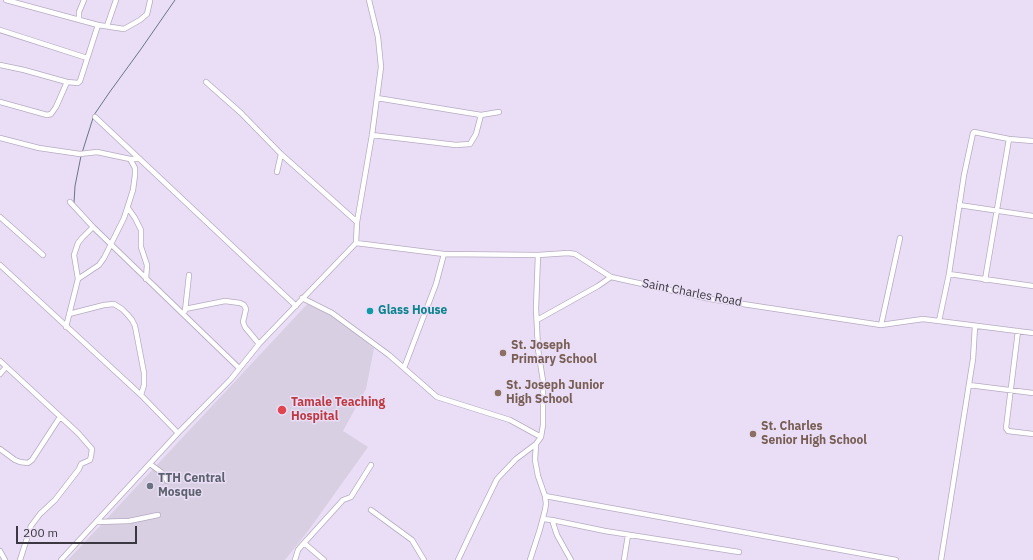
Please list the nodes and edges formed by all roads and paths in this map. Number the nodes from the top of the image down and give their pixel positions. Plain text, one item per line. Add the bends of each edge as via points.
1 (6, 0) edge
2 (84, 0) edge
3 (116, 0) edge
4 (149, 0) edge
5 (369, 0) edge
6 (79, 20) junction
7 (98, 25) junction
8 (107, 26) junction
9 (0, 30) edge
10 (87, 58) junction
11 (0, 65) edge
12 (67, 82) junction
13 (206, 82) dead end
14 (376, 98) junction
15 (0, 102) edge
16 (499, 112) dead end
17 (481, 115) junction
18 (95, 117) dead end
19 (372, 135) junction
20 (0, 138) edge
21 (1009, 139) junction
22 (1033, 141) edge
23 (281, 154) junction
24 (130, 159) junction
25 (140, 159) junction
26 (277, 172) dead end
27 (70, 202) dead end
28 (959, 205) junction
29 (128, 208) junction
30 (997, 210) junction
31 (1033, 216) edge
32 (0, 217) edge
33 (357, 222) junction
34 (93, 228) junction
35 (900, 238) dead end
36 (356, 243) junction
37 (111, 245) junction
38 (444, 254) junction
39 (538, 254) junction
40 (43, 255) dead end
41 (0, 266) edge
42 (949, 274) junction
43 (189, 275) dead end
44 (611, 277) junction
45 (146, 278) junction
46 (78, 279) junction
47 (985, 280) junction
48 (1033, 286) edge
49 (302, 298) junction
50 (296, 306) junction
51 (185, 309) junction
52 (69, 314) junction
53 (184, 315) junction
54 (537, 320) junction
55 (939, 321) junction
56 (66, 326) junction
57 (881, 326) junction
58 (975, 326) junction
59 (1018, 332) junction
60 (1033, 333) edge
61 (259, 344) junction
62 (0, 362) edge
63 (6, 367) junction
64 (239, 368) junction
65 (404, 368) junction
66 (0, 374) edge
67 (969, 385) junction
68 (1011, 390) junction
69 (1033, 393) edge
70 (141, 395) junction
71 (60, 417) junction
72 (178, 433) junction
73 (1033, 434) edge
74 (541, 437) junction
75 (536, 444) junction
76 (0, 449) edge
77 (150, 464) junction
78 (371, 465) dead end
79 (167, 480) dead end
80 (546, 496) junction
81 (372, 510) dead end
82 (158, 515) dead end
83 (543, 519) junction
84 (552, 520) junction
85 (96, 522) junction
86 (628, 535) junction
87 (304, 543) junction
88 (0, 551) edge
89 (739, 552) dead end
90 (5, 560) edge
91 (20, 560) edge
92 (61, 560) edge
93 (295, 560) edge
94 (324, 560) edge
95 (424, 560) edge
96 (458, 560) edge
97 (530, 560) edge
98 (571, 560) edge
99 (624, 560) edge
100 (896, 560) edge
101 (941, 560) edge

1 - 6 street
2 - 6 street
3 - 8 street
4 - 8 street via 147,14 140,20 124,29
5 - 14 street via 378,37 381,66
6 - 7 street
7 - 8 street
7 - 10 street
9 - 10 street
10 - 12 street via 80,81
11 - 12 street
12 - 15 street via 51,114
13 - 23 street
14 - 17 street
14 - 19 street
16 - 17 street
17 - 19 street via 476,134 470,144 456,145
18 - 25 street
19 - 33 street
20 - 24 street via 39,148 82,153 97,152
21 - 22 street
21 - 28 street via 973,133
21 - 30 street
23 - 26 street
23 - 33 street
24 - 25 street
24 - 29 street via 135,168 135,175
25 - 50 street
27 - 34 street
28 - 30 street
28 - 42 street
29 - 37 street
29 - 45 street via 141,230 140,247 146,265
30 - 31 street
30 - 47 street
32 - 40 street
33 - 36 street
34 - 37 street
34 - 46 street via 78,243 74,255
35 - 57 street
36 - 38 street, Saint Charles Road
36 - 49 street
37 - 45 street
37 - 46 street via 99,265
38 - 39 street, Saint Charles Road
38 - 65 street via 436,284
39 - 44 street, Saint Charles Road via 575,254
39 - 54 street
41 - 56 street
42 - 47 street
42 - 55 street
43 - 51 street
44 - 54 street
44 - 57 street, Saint Charles Road via 710,299
45 - 53 street
46 - 52 street
47 - 48 street
49 - 50 street
49 - 65 street via 332,313
50 - 61 street
51 - 53 street
51 - 61 street via 225,301 240,303 246,309 244,327
52 - 56 street
52 - 70 street via 114,304 128,314 135,326 144,373
53 - 64 street
54 - 74 street via 543,381
55 - 57 street, Saint Charles Road via 923,319
55 - 58 street, Saint Charles Road
56 - 70 street
58 - 59 street, Saint Charles Road
58 - 67 street via 974,359
59 - 60 street, Saint Charles Road
59 - 68 street
61 - 64 street
62 - 63 street
63 - 66 street
63 - 71 street
64 - 72 street
65 - 74 street via 437,397 510,420
67 - 68 street
67 - 101 street
68 - 69 street
68 - 73 street via 1006,429
70 - 72 street
71 - 76 street via 28,463 15,460
71 - 91 street via 90,446 92,456 90,460 81,464 31,526
72 - 77 street
74 - 75 street
75 - 80 street via 536,469
75 - 96 street via 516,458 497,480
77 - 79 street
77 - 85 street
78 - 87 street via 351,497 343,500
80 - 83 street
80 - 100 street
81 - 95 street via 412,540
82 - 85 street via 129,521
83 - 84 street
83 - 97 street
84 - 86 street
84 - 98 street
85 - 92 street
86 - 89 street
86 - 99 street
87 - 93 street via 298,550
87 - 94 street
88 - 90 street

